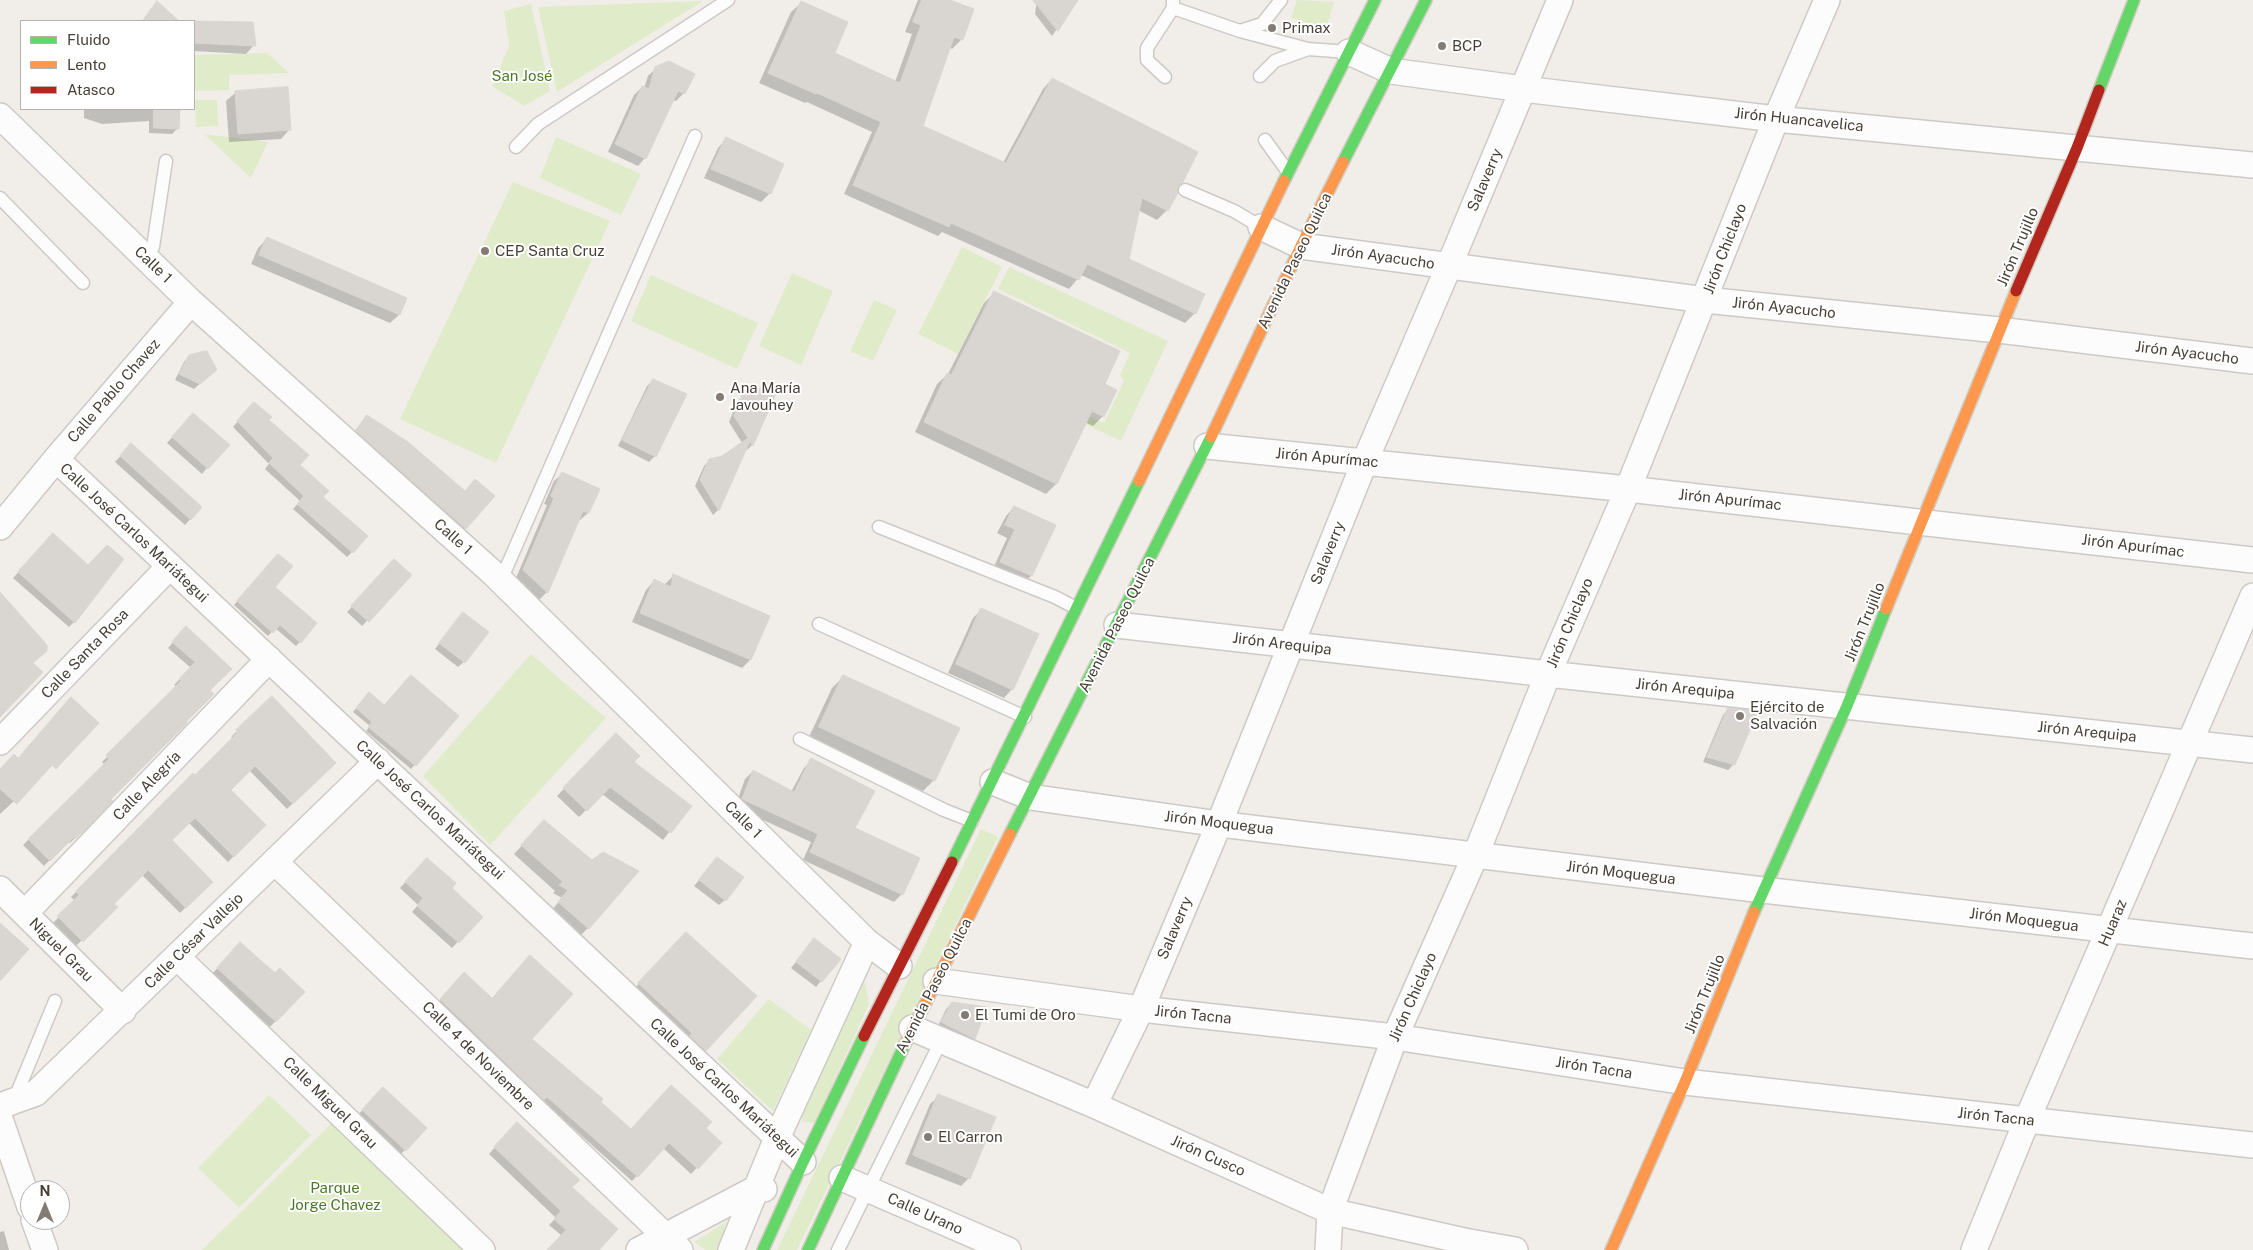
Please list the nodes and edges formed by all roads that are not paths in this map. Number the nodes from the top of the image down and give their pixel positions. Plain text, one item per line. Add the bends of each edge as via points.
1 (728, 0) edge
2 (1281, 0) edge
3 (1375, 0) edge
4 (1426, 0) edge
5 (1560, 0) edge
6 (1827, 0) edge
7 (2134, 0) edge
8 (1173, 4) edge
9 (1240, 31) junction
10 (1308, 49) junction
11 (1349, 52) junction
12 (1391, 71) junction
13 (1260, 76) dead end
14 (1166, 77) dead end
15 (1523, 89) junction
16 (0, 116) edge
17 (1776, 119) junction
18 (695, 136) dead end
19 (1265, 140) dead end
20 (516, 147) dead end
21 (2077, 148) junction
22 (166, 161) dead end
23 (2253, 165) edge
24 (1288, 173) junction
25 (1185, 190) dead end
26 (0, 198) edge
27 (1261, 227) junction
28 (1301, 246) junction
29 (145, 257) junction
30 (1449, 266) junction
31 (83, 283) dead end
32 (1705, 300) junction
33 (190, 302) junction
34 (1999, 330) junction
35 (2253, 361) edge
36 (1207, 446) junction
37 (56, 459) junction
38 (1365, 461) junction
39 (1628, 489) junction
40 (1922, 522) junction
41 (0, 527) edge
42 (879, 527) dead end
43 (2253, 560) edge
44 (170, 566) junction
45 (501, 580) junction
46 (2253, 596) edge
47 (1076, 608) junction
48 (819, 624) dead end
49 (1117, 625) junction
50 (1291, 645) junction
51 (269, 659) junction
52 (1548, 674) junction
53 (1847, 706) junction
54 (1025, 717) junction
55 (800, 739) dead end
56 (0, 742) edge
57 (2190, 744) junction
58 (2253, 750) edge
59 (378, 761) junction
60 (993, 782) junction
61 (1030, 797) junction
62 (972, 821) junction
63 (1219, 824) junction
64 (1476, 854) junction
65 (275, 862) junction
66 (0, 889) edge
67 (1763, 890) junction
68 (25, 913) junction
69 (2110, 930) junction
70 (867, 942) junction
71 (2253, 946) edge
72 (177, 957) junction
73 (898, 966) junction
74 (936, 981) junction
75 (55, 1001) dead end
76 (1141, 1009) junction
77 (123, 1011) junction
78 (912, 1028) junction
79 (1395, 1037) junction
80 (942, 1041) junction
81 (1685, 1082) junction
82 (9, 1103) edge
83 (1094, 1105) junction
84 (0, 1119) edge
85 (2027, 1120) junction
86 (777, 1138) junction
87 (2253, 1145) edge
88 (803, 1162) junction
89 (842, 1178) junction
90 (21, 1180) edge
91 (757, 1188) junction
92 (868, 1189) junction
93 (789, 1191) junction
94 (1330, 1211) junction
95 (38, 1230) edge
96 (673, 1243) edge
97 (45, 1250) edge
98 (482, 1250) edge
99 (638, 1250) edge
100 (731, 1250) edge
101 (763, 1250) edge
102 (808, 1250) edge
103 (838, 1250) edge
104 (1008, 1250) edge
105 (1328, 1250) edge
106 (1515, 1250) edge
107 (1611, 1250) edge
108 (1974, 1250) edge

1 - 20 lane via 538,124
2 - 9 lane via 1262,24
3 - 11 main road
4 - 12 main road, Avenida Paseo Quilca
5 - 15 street, Salaverry
6 - 17 street, Jirón Chiclayo
7 - 21 main road, Jirón Trujillo
8 - 9 lane
8 - 14 lane via 1147,48 1147,60
9 - 10 lane
10 - 11 lane
10 - 13 lane via 1275,61
11 - 12 street, Jirón Huancavelica
11 - 24 main road
12 - 15 street, Jirón Huancavelica
12 - 28 main road, Avenida Paseo Quilca
15 - 17 street, Jirón Huancavelica
15 - 30 street, Salaverry
16 - 29 street, Calle 1
17 - 21 street, Jirón Huancavelica
17 - 32 street, Jirón Chiclayo
18 - 45 lane
19 - 24 lane
21 - 23 street, Jirón Huancavelica
21 - 34 main road, Jirón Trujillo
22 - 29 lane via 154,247
24 - 27 main road
25 - 27 lane via 1234,211
26 - 31 lane
27 - 28 street, Jirón Ayacucho
27 - 47 main road
28 - 30 street, Jirón Ayacucho
28 - 36 main road, Avenida Paseo Quilca
29 - 33 street, Calle 1
30 - 32 street, Jirón Ayacucho
30 - 38 street, Salaverry
32 - 34 street, Jirón Ayacucho
32 - 39 street, Jirón Chiclayo
33 - 37 street, Calle Pablo Chavez
33 - 45 street, Calle 1
34 - 35 street, Jirón Ayacucho
34 - 40 main road, Jirón Trujillo
36 - 38 street, Jirón Apurímac
36 - 49 main road, Avenida Paseo Quilca
37 - 41 street, Calle Pablo Chavez
37 - 44 street, Calle José Carlos Mariátegui
38 - 39 street, Jirón Apurímac
38 - 50 street, Salaverry
39 - 40 street, Jirón Apurímac
39 - 52 street, Jirón Chiclayo
40 - 43 street, Jirón Apurímac
40 - 53 main road, Jirón Trujillo
42 - 47 lane
44 - 51 street, Calle José Carlos Mariátegui
44 - 56 street, Calle Santa Rosa
45 - 70 street, Calle 1
46 - 57 street, Huaraz
47 - 54 main road
48 - 54 lane
49 - 50 street, Jirón Arequipa
49 - 61 main road, Avenida Paseo Quilca
50 - 52 street, Jirón Arequipa
50 - 63 street, Salaverry
51 - 59 street, Calle José Carlos Mariátegui
51 - 68 street, Calle Alegría
52 - 53 street, Jirón Arequipa
52 - 64 street, Jirón Chiclayo
53 - 57 street, Jirón Arequipa
53 - 67 main road, Jirón Trujillo
54 - 60 main road
55 - 62 lane
57 - 58 street, Jirón Arequipa
57 - 69 street, Huaraz
59 - 65 street, Calle César Vallejo
59 - 86 street, Calle José Carlos Mariátegui
60 - 61 street, Jirón Moquegua
60 - 62 main road
61 - 63 street, Jirón Moquegua
61 - 74 main road, Avenida Paseo Quilca
62 - 73 main road
63 - 64 street, Jirón Moquegua
63 - 76 street, Salaverry
64 - 67 street, Jirón Moquegua
64 - 79 street, Jirón Chiclayo
65 - 72 street, Calle César Vallejo
65 - 96 street, Calle 4 de Noviembre
66 - 68 street, Niguel Grau
67 - 69 street, Jirón Moquegua
67 - 81 main road, Jirón Trujillo
68 - 77 street, Niguel Grau
69 - 71 street, Jirón Moquegua
69 - 85 street, Huaraz
70 - 73 street, Calle 1
70 - 86 street
72 - 77 street, Calle César Vallejo
72 - 98 street, Calle Miguel Grau
73 - 88 main road
74 - 76 street, Jirón Tacna
74 - 78 main road, Avenida Paseo Quilca
75 - 82 lane
76 - 79 street, Jirón Tacna
76 - 83 street, Salaverry
77 - 82 street, Calle César Vallejo via 36,1093
78 - 80 street, Jirón Cusco
78 - 89 main road, Avenida Paseo Quilca
79 - 81 street, Jirón Tacna
79 - 94 street, Jirón Chiclayo
80 - 83 street, Jirón Cusco
80 - 92 lane
81 - 85 street, Jirón Tacna
81 - 107 main road, Jirón Trujillo
83 - 94 street, Jirón Cusco
84 - 90 street
85 - 87 street, Jirón Tacna
85 - 108 street, Huaraz
86 - 88 street, Calle José Carlos Mariátegui
86 - 91 street
88 - 93 main road
89 - 92 street, Calle Urano
89 - 102 main road, Avenida Paseo Quilca
91 - 93 street
91 - 96 street
91 - 100 street
92 - 103 lane
92 - 104 street, Calle Urano
93 - 101 main road
94 - 105 street, Jirón Chiclayo
94 - 106 street, Jirón Cusco
95 - 97 street
96 - 99 street

